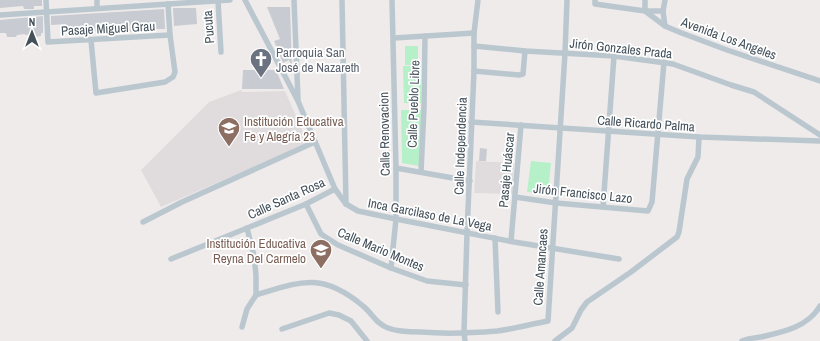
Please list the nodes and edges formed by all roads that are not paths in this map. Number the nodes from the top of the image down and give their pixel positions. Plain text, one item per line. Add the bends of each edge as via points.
1 (46, 0) edge
2 (97, 0) edge
3 (230, 0) edge
4 (245, 0) edge
5 (294, 0) edge
6 (342, 0) edge
7 (392, 0) edge
8 (478, 0) edge
9 (567, 0) edge
10 (595, 0) edge
11 (645, 0) edge
12 (665, 0) edge
13 (196, 1) edge
14 (218, 1) junction
15 (147, 3) edge
16 (168, 4) junction
17 (97, 8) junction
18 (645, 11) junction
19 (663, 11) junction
20 (47, 12) junction
21 (0, 15) edge
22 (665, 26) junction
23 (474, 33) junction
24 (170, 35) junction
25 (425, 36) junction
26 (394, 38) junction
27 (91, 40) junction
28 (474, 46) junction
29 (525, 51) junction
30 (221, 52) dead end
31 (565, 53) junction
32 (614, 56) junction
33 (664, 62) junction
34 (474, 71) junction
35 (820, 81) edge
36 (298, 101) junction
37 (471, 122) junction
38 (521, 125) junction
39 (560, 128) junction
40 (608, 131) junction
41 (658, 134) junction
42 (820, 135) edge
43 (700, 137) junction
44 (820, 141) edge
45 (315, 142) junction
46 (396, 168) junction
47 (421, 172) junction
48 (470, 181) junction
49 (335, 189) junction
50 (515, 197) junction
51 (556, 203) junction
52 (306, 204) junction
53 (346, 204) junction
54 (603, 207) junction
55 (396, 219) junction
56 (142, 222) dead end
57 (247, 228) junction
58 (467, 232) junction
59 (495, 238) junction
60 (511, 241) junction
61 (552, 248) junction
62 (171, 258) dead end
63 (619, 259) dead end
64 (391, 268) junction
65 (466, 285) junction
66 (256, 295) junction
67 (820, 306) edge
68 (498, 312) dead end
69 (820, 313) edge
70 (806, 322) junction
71 (242, 327) dead end
72 (282, 329) dead end
73 (464, 332) junction
74 (367, 341) edge
75 (465, 341) edge
76 (555, 341) edge
77 (742, 341) edge

1 - 20 street
2 - 17 street
3 - 14 street
4 - 36 street, Inca Garcilaso de La Vega
5 - 36 street
6 - 53 street
7 - 26 street, Calle Renovacion
8 - 23 street, Calle Independencia
9 - 31 street, Calle Amancaes
10 - 18 street via 595,4
11 - 18 street
12 - 19 street
13 - 14 street
13 - 16 street
14 - 30 street, Pucuta
15 - 16 street
15 - 17 street
16 - 24 street
17 - 20 street
18 - 19 street
18 - 22 street, Avenida Los Angeles
19 - 22 street
20 - 21 street
20 - 27 street, Pasaje Miguel Grau via 48,42
22 - 35 street, Avenida Los Angeles
23 - 25 street
23 - 28 street, Calle Independencia
24 - 27 street, Pasaje Miguel Grau
24 - 27 street via 175,72 173,77 166,82 96,93
25 - 26 street
25 - 47 street, Calle Pueblo Libre
26 - 46 street, Calle Renovacion
28 - 29 street, Jirón Gonzales Prada
28 - 34 street, Calle Independencia
29 - 31 street, Jirón Gonzales Prada
29 - 34 street via 523,74
31 - 32 street, Jirón Gonzales Prada
31 - 39 street, Calle Amancaes
32 - 33 street, Jirón Gonzales Prada
32 - 40 street
33 - 41 street
33 - 42 street, Jirón Gonzales Prada via 754,92
34 - 37 street, Calle Independencia
36 - 45 street, Inca Garcilaso de La Vega
37 - 38 street, Calle Ricardo Palma
37 - 48 street, Calle Independencia
38 - 39 street, Calle Ricardo Palma
38 - 50 street, Pasaje Huáscar
39 - 40 street, Calle Ricardo Palma
39 - 51 street, Calle Amancaes
40 - 41 street, Calle Ricardo Palma
40 - 54 street
41 - 43 street, Calle Ricardo Palma
41 - 54 street, Jirón Francisco Lazo via 652,202 648,211
43 - 44 street, Calle Ricardo Palma
43 - 76 street via 698,157 687,179 679,232 672,242 588,302 572,328
45 - 49 street, Inca Garcilaso de La Vega
45 - 56 street
46 - 47 street
46 - 55 street, Calle Renovacion
47 - 48 street
48 - 58 street, Calle Independencia
49 - 52 street, Calle Santa Rosa
49 - 53 street, Inca Garcilaso de La Vega
50 - 51 street, Jirón Francisco Lazo
50 - 60 street, Pasaje Huáscar
51 - 54 street, Jirón Francisco Lazo
51 - 61 street, Calle Amancaes
52 - 57 street, Calle Santa Rosa
52 - 64 street, Calle Mario Montes via 321,234 338,245
53 - 55 street, Inca Garcilaso de La Vega via 358,211
55 - 58 street, Inca Garcilaso de La Vega
55 - 64 street, Calle Renovacion
57 - 62 street, Calle Santa Rosa
57 - 66 street via 254,256
58 - 59 street, Inca Garcilaso de La Vega
58 - 65 street, Calle Independencia
59 - 60 street, Inca Garcilaso de La Vega
59 - 68 street
60 - 61 street, Inca Garcilaso de La Vega
61 - 63 street, Inca Garcilaso de La Vega
61 - 73 street, Calle Amancaes via 548,321 497,331
64 - 65 street, Calle Mario Montes via 427,281
65 - 73 street, Calle Independencia
66 - 71 street via 247,309
66 - 73 street, Calle Amancaes via 292,284 315,282 338,288 389,329 438,334
67 - 70 street
69 - 70 street
70 - 77 street via 774,334
72 - 74 street via 329,313 351,321
73 - 75 street, Calle Independencia

